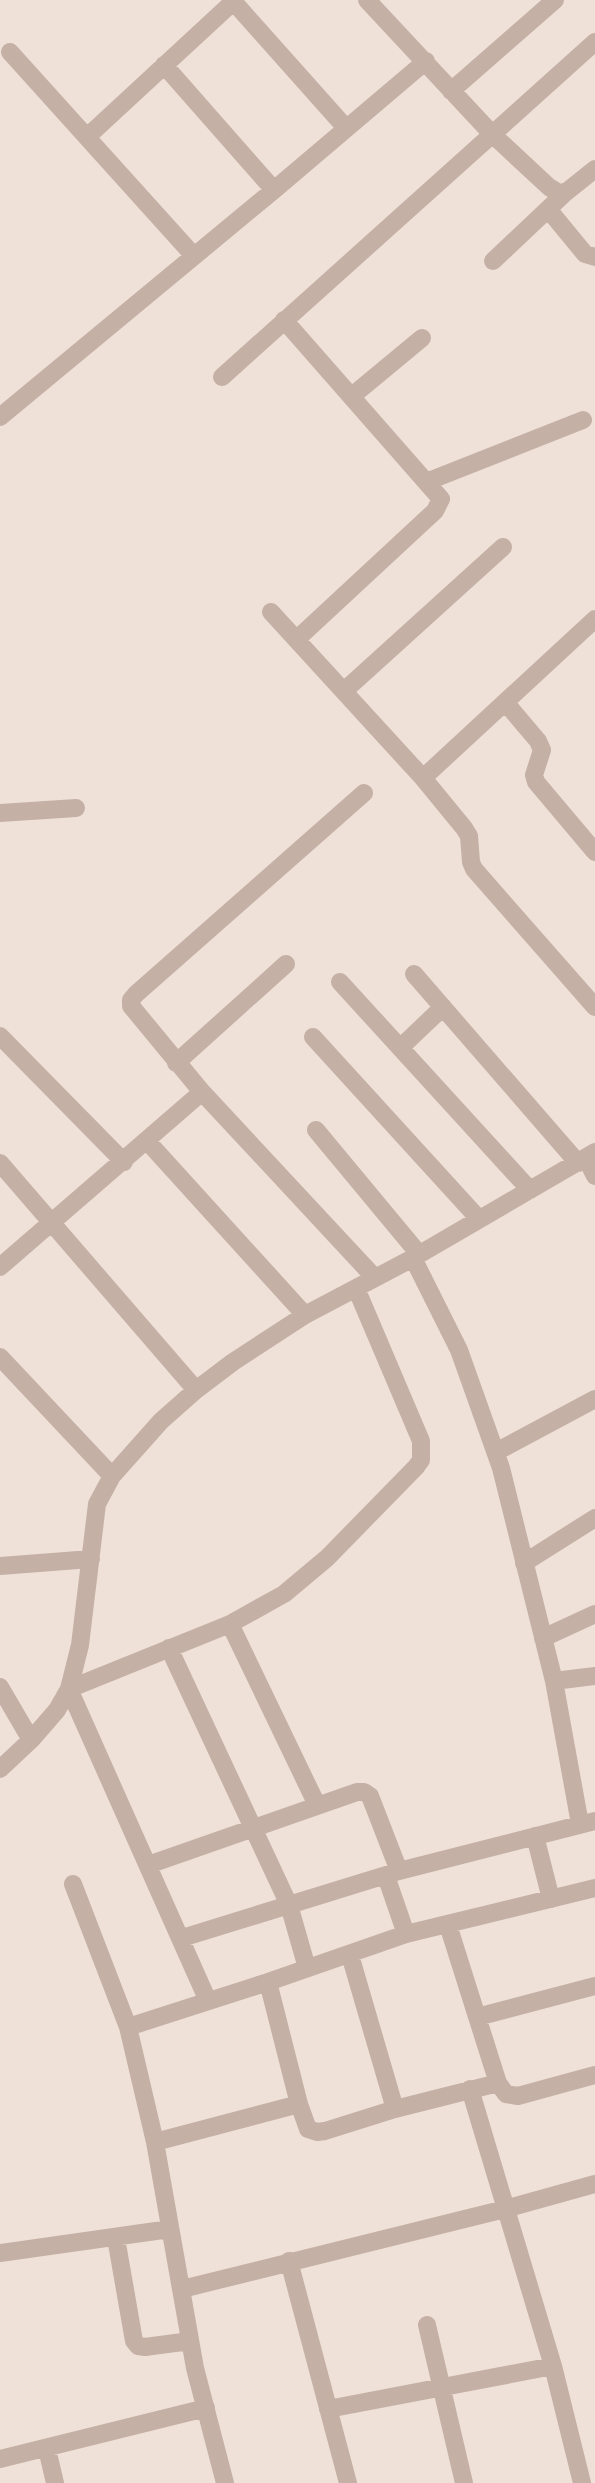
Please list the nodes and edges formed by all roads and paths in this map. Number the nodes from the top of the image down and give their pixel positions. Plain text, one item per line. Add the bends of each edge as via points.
1 (368, 0) edge
2 (555, 0) edge
3 (233, 1) edge
4 (595, 41) edge
5 (10, 52) dead end
6 (426, 61) junction
7 (164, 65) junction
8 (451, 91) junction
9 (346, 128) junction
10 (492, 134) junction
11 (87, 137) junction
12 (595, 169) edge
13 (274, 190) junction
14 (565, 193) junction
15 (548, 209) junction
16 (194, 256) junction
17 (595, 257) edge
18 (493, 261) dead end
19 (284, 320) junction
20 (422, 338) dead end
21 (222, 377) dead end
22 (352, 396) junction
23 (0, 418) edge
24 (583, 420) dead end
25 (426, 482) junction
26 (503, 547) dead end
27 (271, 612) dead end
28 (595, 619) edge
29 (297, 639) junction
30 (344, 691) junction
31 (505, 702) junction
32 (423, 778) junction
33 (364, 793) dead end
34 (76, 808) dead end
35 (0, 813) edge
36 (595, 852) edge
37 (286, 964) dead end
38 (414, 974) dead end
39 (340, 982) dead end
40 (443, 1007) junction
41 (595, 1007) edge
42 (0, 1035) edge
43 (313, 1037) dead end
44 (400, 1048) junction
45 (176, 1063) junction
46 (202, 1092) junction
47 (316, 1130) dead end
48 (147, 1141) junction
49 (586, 1157) edge
50 (124, 1161) junction
51 (0, 1163) edge
52 (595, 1177) edge
53 (530, 1190) junction
54 (479, 1219) junction
55 (51, 1222) junction
56 (416, 1256) junction
57 (0, 1267) edge
58 (375, 1278) junction
59 (356, 1288) junction
60 (305, 1315) junction
61 (0, 1357) edge
62 (196, 1390) junction
63 (595, 1399) edge
64 (496, 1452) junction
65 (112, 1476) junction
66 (595, 1518) edge
67 (91, 1559) junction
68 (524, 1563) junction
69 (0, 1566) edge
70 (595, 1614) edge
71 (230, 1624) junction
72 (543, 1637) junction
73 (169, 1648) junction
74 (595, 1676) edge
75 (554, 1681) junction
76 (0, 1687) edge
77 (69, 1689) junction
78 (31, 1740) junction
79 (0, 1769) edge
80 (317, 1805) junction
81 (588, 1822) edge
82 (253, 1828) junction
83 (535, 1836) junction
84 (148, 1865) junction
85 (393, 1873) junction
86 (73, 1884) dead end
87 (595, 1888) edge
88 (551, 1899) junction
89 (289, 1905) junction
90 (448, 1925) junction
91 (406, 1934) junction
92 (182, 1938) junction
93 (350, 1955) junction
94 (307, 1968) junction
95 (268, 1982) junction
96 (595, 1986) edge
97 (208, 2001) junction
98 (477, 2018) junction
99 (128, 2027) junction
100 (595, 2075) edge
101 (498, 2083) junction
102 (470, 2089) junction
103 (299, 2104) junction
104 (395, 2109) junction
105 (155, 2142) junction
106 (595, 2184) edge
107 (505, 2209) junction
108 (170, 2229) junction
109 (116, 2238) junction
110 (0, 2253) edge
111 (289, 2261) junction
112 (182, 2289) junction
113 (427, 2325) dead end
114 (190, 2341) junction
115 (553, 2366) junction
116 (441, 2386) junction
117 (206, 2408) junction
118 (328, 2409) junction
119 (47, 2449) junction
120 (0, 2459) edge
121 (55, 2483) edge
122 (225, 2483) edge
123 (348, 2483) edge
124 (464, 2483) edge
125 (582, 2483) edge

1 - 6 street
2 - 8 street
3 - 7 street
3 - 9 street
4 - 10 street
5 - 11 street
6 - 8 street
6 - 9 street
7 - 11 street
7 - 13 street
8 - 10 street
9 - 13 street
10 - 14 street via 549,187
10 - 19 street
11 - 16 street
12 - 14 street
13 - 16 street
14 - 15 street
15 - 17 street via 585,254
15 - 18 street
16 - 23 street
19 - 21 street
19 - 22 street
20 - 22 street
22 - 25 street
24 - 25 street
25 - 29 street via 441,499 435,511
26 - 30 street
27 - 29 street
28 - 31 street
29 - 30 street
30 - 32 street
31 - 32 street
31 - 36 street via 542,750 536,782
32 - 41 street via 469,836 474,869
33 - 45 street via 135,994 133,1010
34 - 35 street
37 - 45 street
38 - 40 street
39 - 44 street
40 - 44 street
40 - 49 street
42 - 50 street
43 - 54 street
44 - 53 street
45 - 46 street
46 - 48 street
46 - 58 street
47 - 56 street
48 - 50 street
48 - 60 street
49 - 52 street
49 - 53 street
50 - 55 street
51 - 55 street
53 - 54 street
54 - 56 street
55 - 57 street
55 - 62 street
56 - 58 street
56 - 64 street via 459,1350
58 - 59 street
59 - 60 street
59 - 71 street via 421,1441 421,1460 304,1579
60 - 62 street
61 - 65 street
62 - 65 street via 160,1421
63 - 64 street
64 - 68 street
65 - 67 street via 97,1504
66 - 68 street
67 - 69 street
67 - 77 street via 80,1645
68 - 72 street
70 - 72 street
71 - 73 street
71 - 80 street
72 - 75 street
73 - 77 street
73 - 82 street
74 - 75 street
75 - 81 street
76 - 78 street
77 - 78 street
77 - 84 street
78 - 79 street
80 - 82 street
80 - 85 street via 364,1792 370,1796
81 - 83 street
82 - 84 street
82 - 89 street
83 - 85 street
83 - 88 street
84 - 92 street
85 - 89 street
85 - 91 street
86 - 99 street
87 - 88 street
88 - 90 street
89 - 92 street
89 - 94 street
90 - 91 street
90 - 98 street
91 - 93 street
92 - 97 street
93 - 94 street
93 - 104 street
94 - 95 street
95 - 97 street
95 - 103 street
96 - 98 street
97 - 99 street
98 - 101 street
99 - 105 street
100 - 101 street via 518,2096 506,2094
101 - 102 street
102 - 104 street
102 - 107 street
103 - 104 street via 308,2129 317,2132
103 - 105 street
105 - 108 street
106 - 107 street
107 - 111 street
107 - 115 street
108 - 109 street
108 - 112 street
109 - 110 street
109 - 114 street via 134,2341 145,2347
111 - 112 street
111 - 118 street
112 - 114 street
113 - 116 street
114 - 117 street
115 - 116 street
115 - 125 street
116 - 118 street
116 - 124 street
117 - 119 street
117 - 122 street
118 - 123 street
119 - 120 street
119 - 121 street

